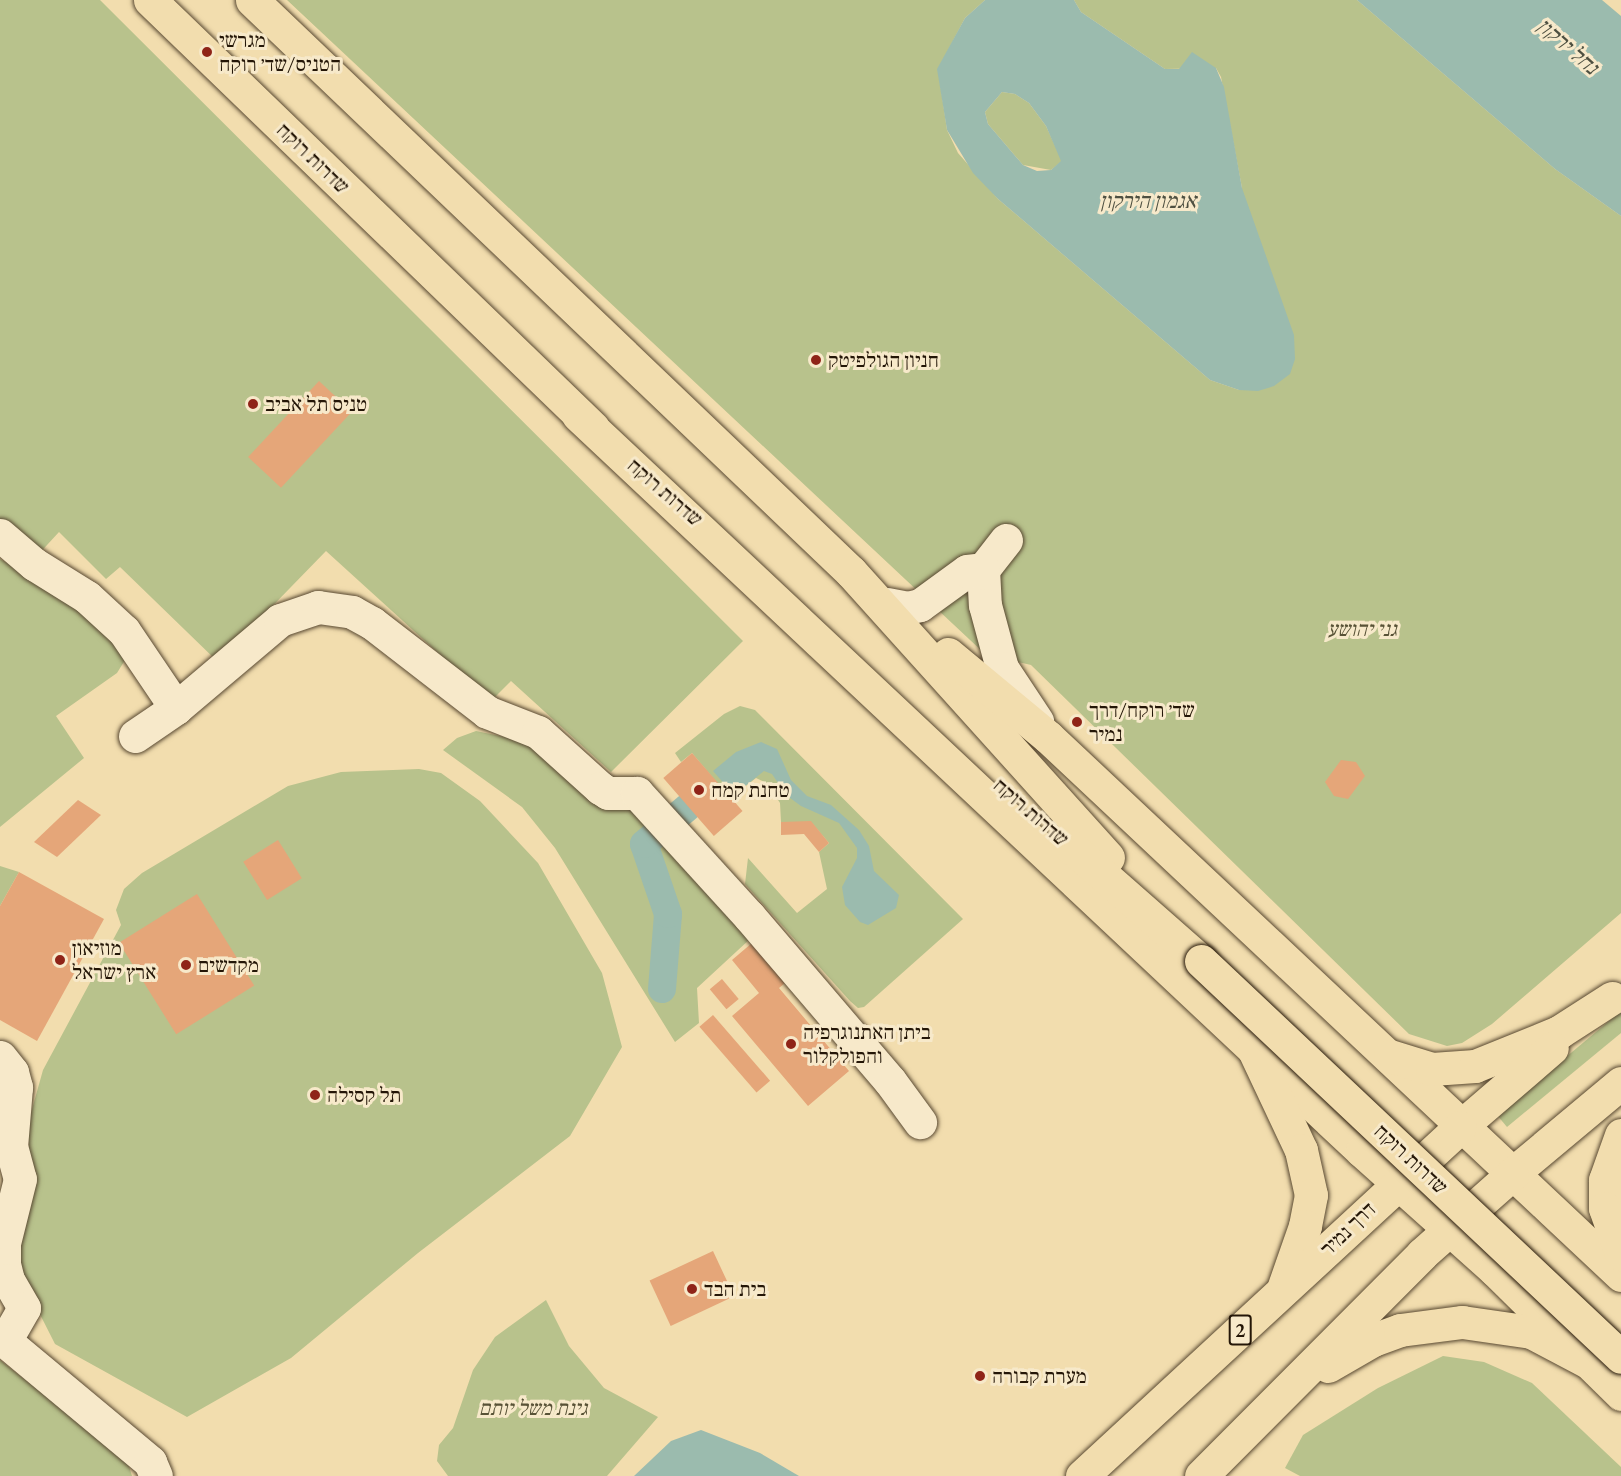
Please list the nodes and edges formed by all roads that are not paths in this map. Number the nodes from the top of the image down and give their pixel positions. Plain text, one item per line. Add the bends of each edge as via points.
1 (150, 0) edge
2 (252, 0) edge
3 (578, 415) junction
4 (0, 535) edge
5 (1006, 540) dead end
6 (983, 569) junction
7 (852, 572) junction
8 (887, 604) junction
9 (176, 708) junction
10 (135, 736) dead end
11 (1048, 737) junction
12 (1202, 962) junction
13 (1617, 995) edge
14 (1252, 1046) junction
15 (1378, 1051) junction
16 (0, 1057) edge
17 (1621, 1083) edge
18 (920, 1122) dead end
19 (1460, 1127) junction
20 (1621, 1135) edge
21 (1512, 1174) junction
22 (1398, 1183) junction
23 (1449, 1230) junction
24 (1621, 1254) edge
25 (1621, 1275) edge
26 (1282, 1292) junction
27 (1606, 1360) edge
28 (1291, 1388) junction
29 (1621, 1394) edge
30 (156, 1476) edge
31 (1082, 1476) edge
32 (1200, 1476) edge

1 - 3 main road, שדרות רוקח
2 - 7 main road, שדרות רוקח
3 - 12 main road, שדרות רוקח
3 - 14 main road
4 - 9 lane via 34,564 87,597 124,631
5 - 6 lane
6 - 8 lane via 967,571 920,605 907,608
6 - 11 lane via 985,605 1002,668
7 - 8 main road
7 - 12 main road, שדרות רוקח
8 - 11 main road
9 - 10 lane
9 - 18 lane via 280,620 295,612 333,608 372,623 487,712 538,732 600,788 608,793 637,793 771,942 890,1081
11 - 15 main road
12 - 27 main road, שדרות רוקח, bridge
13 - 15 main road via 1559,1032 1475,1066 1432,1070
13 - 19 main road, דרך נמיר
14 - 22 main road
14 - 26 main road via 1301,1150 1311,1194 1305,1226
15 - 19 main road
16 - 30 lane via 12,1072 16,1087 11,1146 20,1179 4,1243 4,1263 8,1280 24,1308 5,1341 150,1462
17 - 21 main road
19 - 21 main road
19 - 22 main road, דרך נמיר / 2
20 - 24 main road via 1605,1180 1605,1208
21 - 23 main road
21 - 25 main road
22 - 23 main road
22 - 26 main road, דרך נמיר / 2
23 - 27 main road
23 - 28 main road
26 - 31 main road, דרך נמיר / 2
27 - 28 main road via 1531,1332 1500,1326 1434,1323 1373,1340
27 - 29 main road
28 - 32 main road

